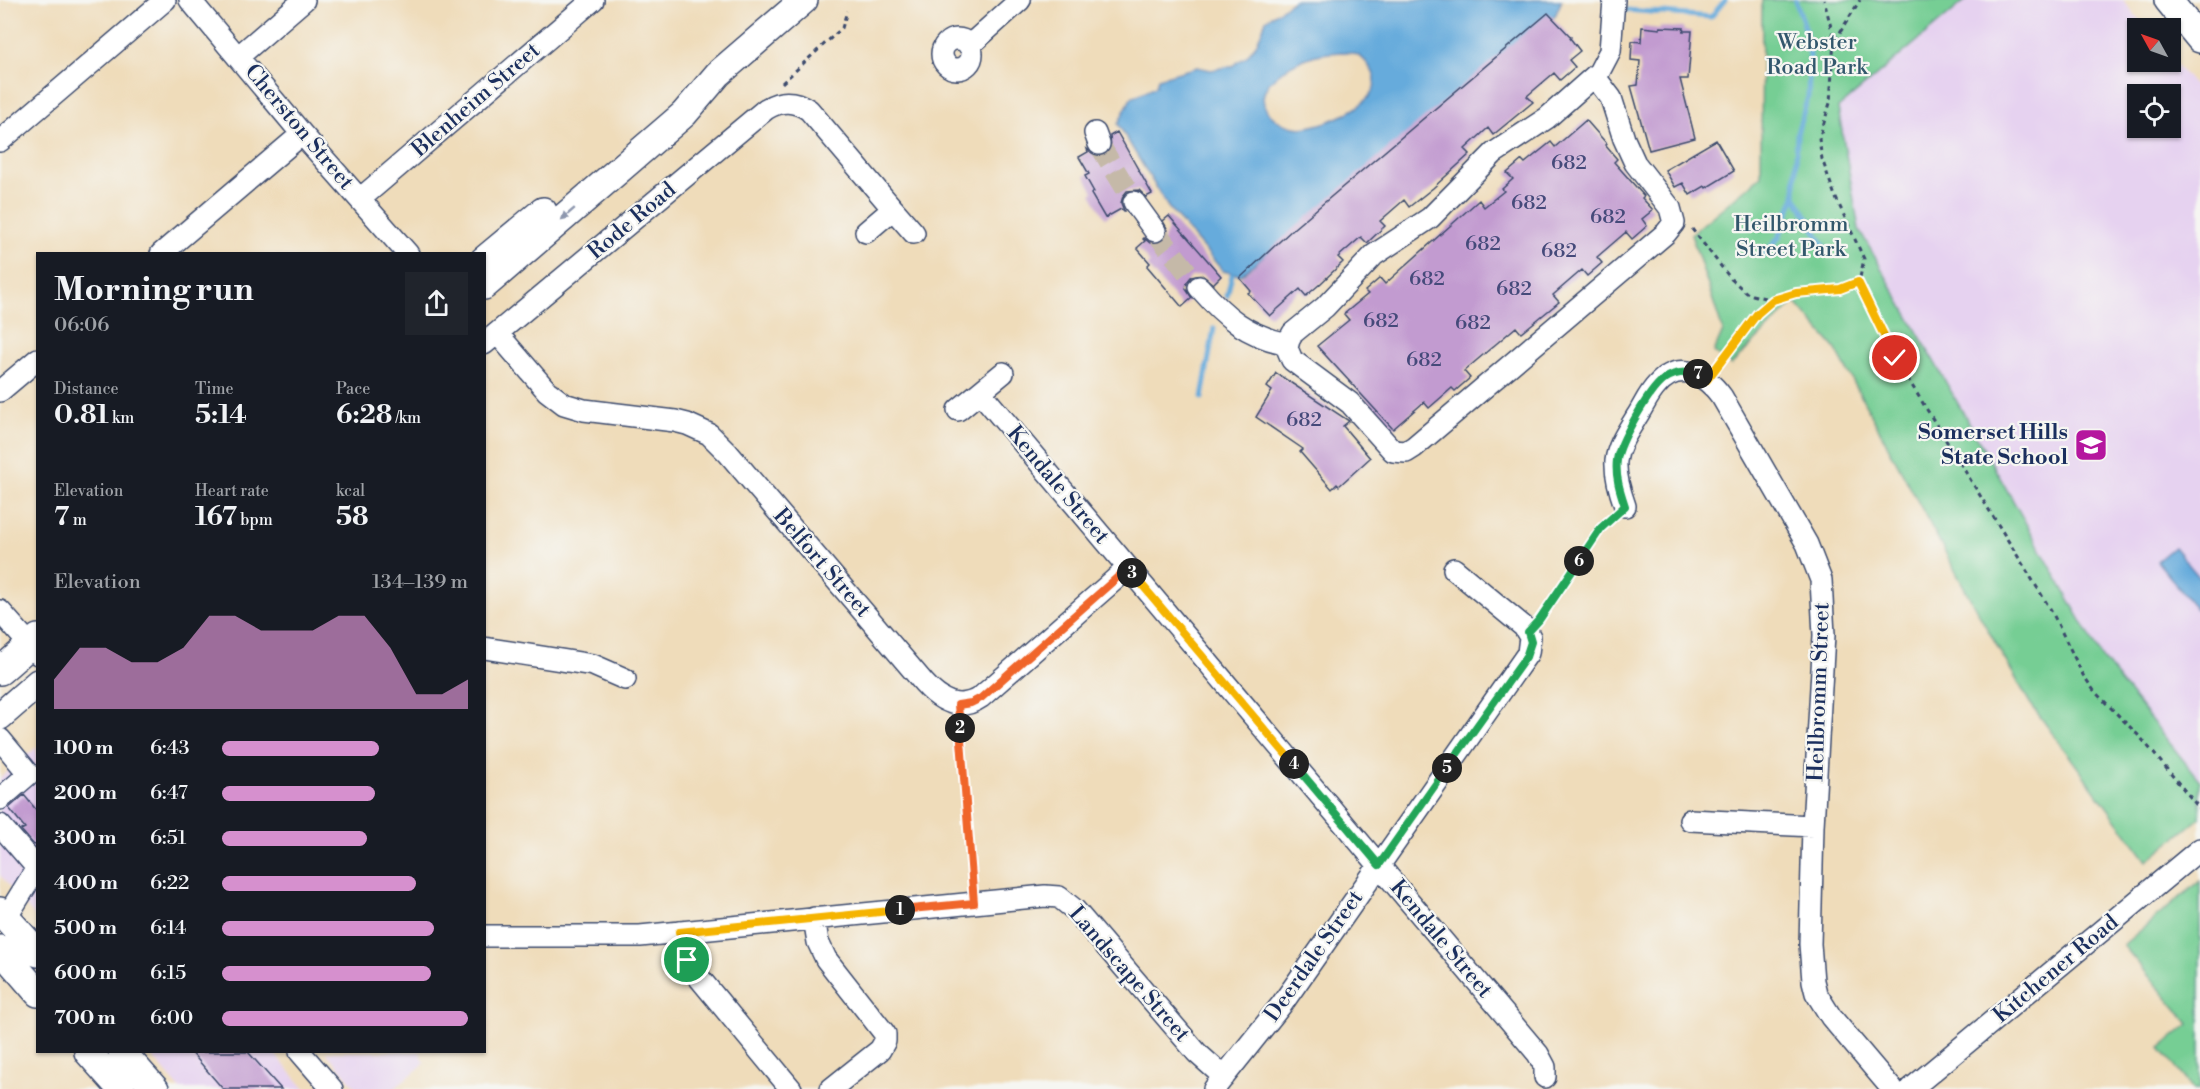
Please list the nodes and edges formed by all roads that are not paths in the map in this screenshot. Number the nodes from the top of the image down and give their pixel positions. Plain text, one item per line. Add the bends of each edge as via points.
1 (165, 0) edge
2 (190, 0) edge
3 (304, 0) edge
4 (593, 0) edge
5 (804, 0) edge
6 (1020, 0) edge
7 (1614, 0) edge
8 (2168, 0) edge
9 (2200, 39) edge
10 (969, 46) dead end
11 (239, 56) junction
12 (718, 74) junction
13 (1595, 77) junction
14 (302, 134) junction
15 (0, 141) edge
16 (360, 200) junction
17 (1134, 202) tunnel mouth
18 (893, 209) junction
19 (1155, 231) tunnel mouth
20 (866, 232) dead end
21 (914, 233) dead end
22 (163, 252) edge
23 (406, 252) edge
24 (486, 259) edge
25 (486, 284) edge
26 (1199, 287) tunnel mouth
27 (491, 339) edge
28 (1288, 344) junction
29 (36, 361) edge
30 (1003, 373) dead end
31 (0, 391) edge
32 (980, 392) junction
33 (958, 410) dead end
34 (1625, 506) road end
35 (1128, 568) junction
36 (1454, 569) dead end
37 (0, 611) edge
38 (35, 646) edge
39 (486, 648) edge
40 (0, 671) edge
41 (625, 679) dead end
42 (36, 685) edge
43 (0, 716) edge
44 (0, 739) edge
45 (0, 799) edge
46 (1690, 820) dead end
47 (0, 825) edge
48 (1814, 826) junction
49 (2200, 849) edge
50 (1379, 865) junction
51 (36, 867) edge
52 (36, 869) edge
53 (3, 914) edge
54 (814, 918) junction
55 (679, 932) junction
56 (486, 936) edge
57 (0, 949) edge
58 (36, 951) edge
59 (36, 991) edge
60 (89, 1053) edge
61 (124, 1053) edge
62 (301, 1053) edge
63 (1550, 1081) edge
64 (1219, 1083) edge
65 (121, 1089) edge
66 (155, 1089) edge
67 (332, 1089) edge
68 (791, 1089) edge
69 (831, 1089) edge
70 (1892, 1089) edge
71 (1911, 1089) edge

1 - 15 street
2 - 11 street, Cherston Street
3 - 11 street
4 - 16 street, Blenheim Street
5 - 12 main road, Rode Road
6 - 10 street
7 - 13 street via 1610,51
8 - 9 main road
11 - 14 street, Cherston Street
12 - 24 main road, Rode Road via 674,102
12 -> 25 main road, Rode Road via 684,114
13 - 28 street via 1547,118 1494,153 1430,218 1374,255 1325,307 1293,333
13 - 28 street via 1611,98 1635,163 1672,212 1674,223 1666,233 1406,452 1390,448 1350,403 1295,364 1287,352
14 - 16 street, Cherston Street
14 - 22 street
16 - 23 street, Cherston Street
17 - 19 street
18 - 20 street
18 - 21 street
18 - 27 street, Rode Road via 809,110 781,94
26 - 28 street via 1225,315 1253,333
27 - 35 street, Belfort Street via 564,404 675,421 709,434 924,684 937,696 958,705 981,698
29 - 31 street
30 - 32 street
32 - 33 street
32 - 35 street, Kendale Street
34 - 48 street, Heilbromm Street via 1617,474 1619,448 1653,390 1665,378 1682,372 1700,375 1722,397 1807,544 1821,579 1824,635
35 - 50 street, Kendale Street
36 - 50 street, Deerdale Street via 1515,618 1528,632 1531,642 1526,657
37 - 38 street
38 - 40 main road
39 - 41 street via 593,665
42 - 43 main road
44 - 45 street via 29,774
46 - 48 street
47 - 51 street
48 - 70 street, Heilbromm Street via 1810,962 1814,987 1831,1017
49 - 71 street, Kitchener Road
50 - 63 street, Kendale Street via 1538,1054
50 - 64 street, Deerdale Street via 1282,1005
52 - 53 street
53 - 58 main road
54 - 55 street, Landscape Street
54 - 64 street, Landscape Street via 1045,896 1063,900 1076,910
54 - 69 street via 826,959 881,1026 886,1038 880,1050
55 - 56 street, Landscape Street via 598,937
55 - 68 street via 692,969
57 - 59 main road
60 - 65 main road
61 - 66 main road
62 - 67 street

